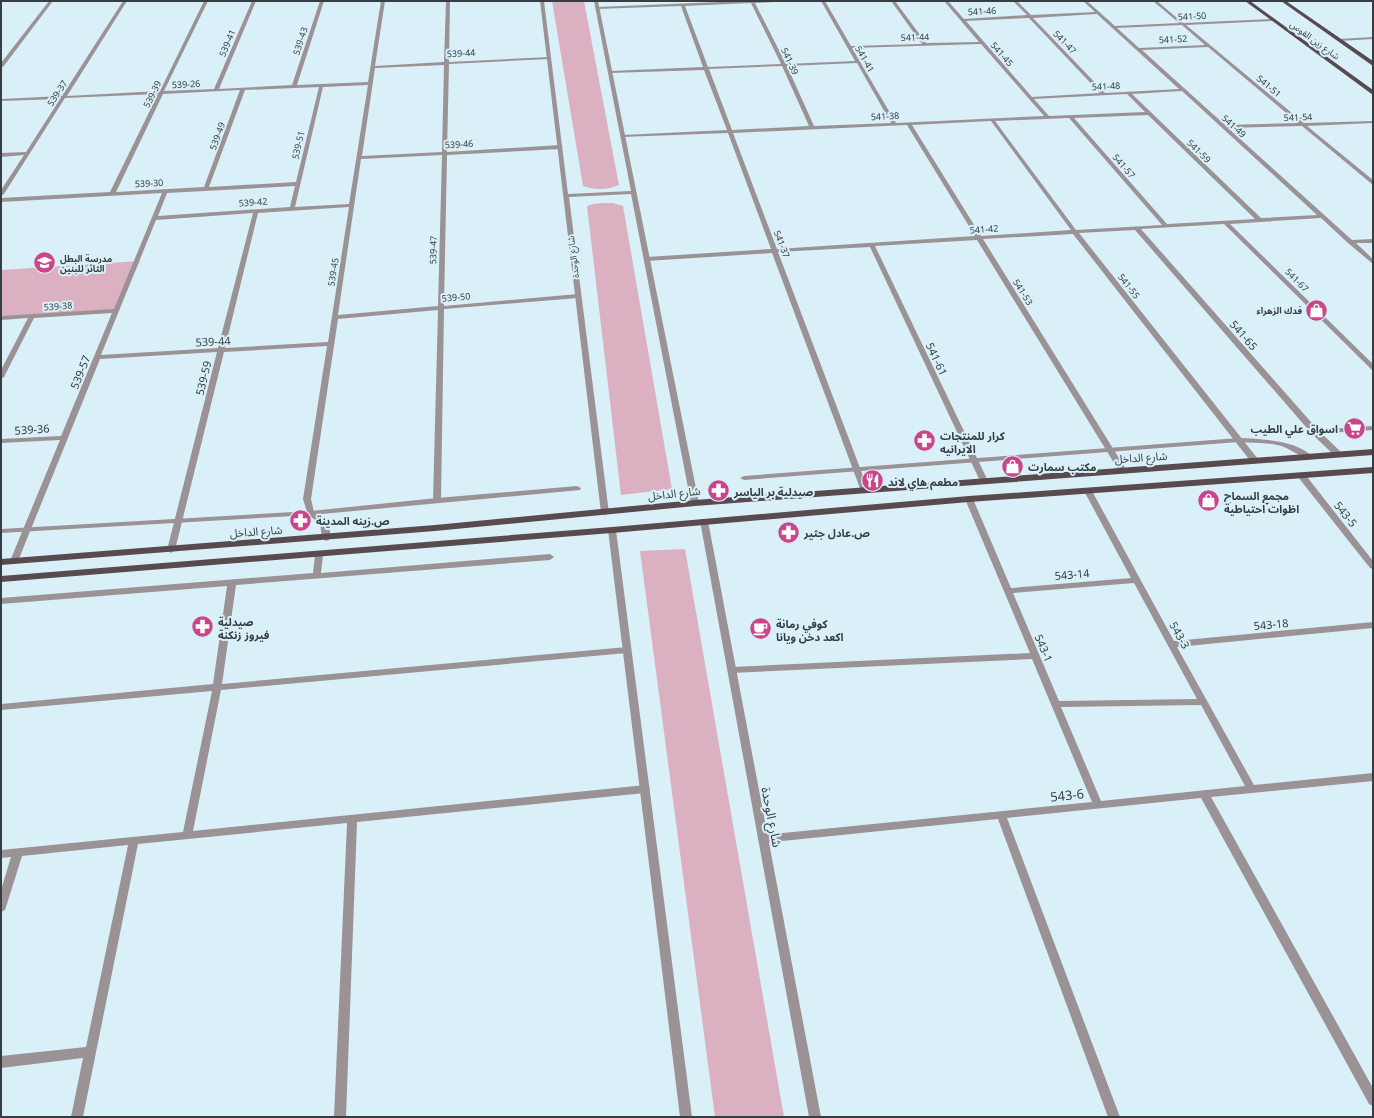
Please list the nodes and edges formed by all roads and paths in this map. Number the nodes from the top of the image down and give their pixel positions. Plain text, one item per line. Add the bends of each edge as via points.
1 (51, 1) edge
2 (125, 1) edge
3 (206, 1) edge
4 (254, 1) edge
5 (322, 1) edge
6 (383, 1) edge
7 (448, 1) edge
8 (542, 1) edge
9 (596, 1) edge
10 (774, 1) edge
11 (823, 1) edge
12 (893, 1) edge
13 (946, 1) edge
14 (1015, 1) edge
15 (1085, 1) edge
16 (1155, 1) edge
17 (1247, 1) edge
18 (1283, 1) edge
19 (752, 2) edge
20 (682, 4) junction
21 (597, 8) junction
22 (1098, 13) junction
23 (1030, 16) junction
24 (962, 20) junction
25 (1272, 20) junction
26 (1183, 24) junction
27 (1114, 27) junction
28 (1373, 38) edge
29 (1339, 40) junction
30 (982, 43) junction
31 (925, 45) junction
32 (1208, 46) junction
33 (849, 47) junction
34 (1138, 49) junction
35 (549, 58) junction
36 (858, 62) junction
37 (447, 63) junction
38 (1373, 64) edge
39 (784, 65) junction
40 (1, 66) edge
41 (373, 67) junction
42 (706, 68) junction
43 (610, 72) junction
44 (371, 83) junction
45 (321, 86) junction
46 (294, 87) junction
47 (243, 89) junction
48 (216, 90) junction
49 (1183, 90) junction
50 (161, 93) junction
51 (1128, 93) junction
52 (1373, 93) edge
53 (1104, 94) junction
54 (64, 97) junction
55 (1030, 98) junction
56 (1, 100) edge
57 (1149, 113) junction
58 (1070, 116) junction
59 (1047, 117) junction
60 (992, 120) junction
61 (1373, 122) edge
62 (908, 123) junction
63 (894, 124) junction
64 (1303, 124) junction
65 (1224, 127) junction
66 (812, 128) junction
67 (730, 131) junction
68 (622, 136) junction
69 (560, 147) junction
70 (28, 153) junction
71 (445, 153) junction
72 (1, 155) edge
73 (359, 158) junction
74 (1373, 183) edge
75 (297, 184) junction
76 (206, 189) junction
77 (165, 191) junction
78 (634, 192) junction
79 (1, 194) edge
80 (112, 194) junction
81 (566, 196) junction
82 (1, 200) edge
83 (352, 204) junction
84 (292, 209) junction
85 (256, 211) junction
86 (1322, 216) junction
87 (154, 218) junction
88 (1260, 220) junction
89 (1226, 222) junction
90 (1166, 226) junction
91 (1137, 228) junction
92 (1076, 232) junction
93 (979, 238) junction
94 (1373, 241) edge
95 (1350, 242) junction
96 (872, 245) junction
97 (775, 251) junction
98 (647, 259) junction
99 (1373, 262) edge
100 (578, 296) junction
101 (441, 308) junction
102 (116, 311) junction
103 (32, 316) junction
104 (335, 316) junction
105 (1, 318) edge
106 (331, 344) junction
107 (221, 350) junction
108 (97, 357) junction
109 (1373, 368) edge
110 (1, 377) edge
111 (1373, 428) edge
112 (1315, 432) junction
113 (64, 438) junction
114 (1239, 440) junction
115 (1, 442) edge
116 (1110, 450) junction
117 (1373, 452) edge
118 (1338, 454) junction
119 (1308, 456) junction
120 (974, 460) junction
121 (1255, 461) junction
122 (856, 468) junction
123 (1373, 470) edge
124 (1123, 471) junction
125 (1301, 475) junction
126 (744, 478) dead end
127 (984, 481) junction
128 (577, 488) dead end
129 (864, 489) junction
130 (1088, 491) junction
131 (969, 499) junction
132 (437, 500) junction
133 (694, 503) junction
134 (311, 513) junction
135 (605, 513) junction
136 (178, 521) junction
137 (704, 522) junction
138 (27, 528) junction
139 (612, 530) junction
140 (1, 531) edge
141 (326, 538) junction
142 (171, 550) junction
143 (319, 554) junction
144 (550, 557) dead end
145 (14, 561) junction
146 (1, 562) edge
147 (1373, 566) edge
148 (317, 575) junction
149 (1, 579) edge
150 (1137, 580) junction
151 (232, 582) junction
152 (1008, 591) junction
153 (1, 601) edge
154 (1373, 625) edge
155 (1172, 644) junction
156 (627, 650) junction
157 (1036, 656) junction
158 (732, 670) junction
159 (217, 689) junction
160 (1203, 702) junction
161 (1056, 704) junction
162 (1, 707) edge
163 (1373, 777) edge
164 (645, 789) junction
165 (1251, 789) junction
166 (1204, 794) junction
167 (1098, 805) junction
168 (1001, 814) junction
169 (352, 818) junction
170 (188, 835) junction
171 (763, 839) junction
172 (134, 840) junction
173 (18, 852) junction
174 (1, 854) edge
175 (1, 907) edge
176 (90, 1052) junction
177 (1, 1062) edge
178 (1373, 1100) edge
179 (77, 1117) edge
180 (340, 1117) edge
181 (686, 1117) edge
182 (814, 1117) edge
183 (1114, 1117) edge

1 - 40 street
2 - 54 street, 539-37
3 - 50 street, 539-39
4 - 48 street, 539-41
5 - 46 street, 539-43
6 - 41 street, 539-45
7 - 37 street, 539-47
8 - 35 street, شارع الوحدة
9 - 21 street
10 - 19 street
11 - 33 street, 541-41
12 - 31 street
13 - 24 street, 541-45
14 - 23 street, 541-47
15 - 22 street, 541-49
16 - 26 street, 541-51
17 - 25 main road, شارع زين القوس
18 - 29 main road, شارع زين القوس
19 - 20 street
19 - 39 street, 541-39
20 - 21 street
20 - 42 street, 541-37
21 - 43 street
22 - 23 street, 541-46
22 - 27 street, 541-49
23 - 24 street, 541-46
23 - 53 street, 541-47
24 - 30 street, 541-45
25 - 26 street, 541-50
25 - 52 main road, شارع زين القوس
26 - 27 street, 541-50
26 - 32 street, 541-51
27 - 34 street, 541-49
28 - 29 street
29 - 38 main road, شارع زين القوس
30 - 31 street, 541-44
30 - 55 street, 541-45
31 - 33 street, 541-44
32 - 34 street, 541-52
32 - 64 street, 541-51
33 - 36 street, 541-41
34 - 49 street, 541-49
35 - 37 street, 539-44
35 - 69 street, شارع الوحدة
36 - 39 street
36 - 63 street, 541-41
37 - 41 street, 539-44
37 - 71 street, 539-47
39 - 42 street
39 - 66 street, 541-39
41 - 44 street, 539-45
42 - 43 street
42 - 67 street, 541-37
43 - 68 street
44 - 45 street, 539-26
44 - 73 street, 539-45
45 - 46 street, 539-26
45 - 75 street, 539-51
46 - 47 street, 539-26
47 - 48 street, 539-26
47 - 76 street, 539-49
48 - 50 street, 539-26
49 - 51 street, 541-48
49 - 65 street, 541-49
50 - 54 street, 539-26
50 - 80 street, 539-39
51 - 53 street, 541-48
51 - 57 street, 541-59
53 - 55 street, 541-48
54 - 56 street, 539-26
54 - 70 street, 539-37
55 - 59 street, 541-45
57 - 58 street, 541-38
57 - 88 street, 541-59
58 - 59 street, 541-38
58 - 90 street, 541-57
59 - 60 street, 541-38
60 - 62 street, 541-38
60 - 92 street, 541-55
61 - 64 street, 541-54
62 - 63 street, 541-38
62 - 93 street, 541-53
63 - 66 street, 541-38
64 - 65 street, 541-54
64 - 74 street, 541-51
65 - 86 street, 541-49
66 - 67 street, 541-38
67 - 68 street, 541-38
67 - 97 street, 541-37
68 - 78 street
69 - 71 street, 539-46
69 - 81 street, شارع الوحدة
70 - 72 street
70 - 79 street, 539-37
71 - 73 street, 539-46
71 - 101 street, 539-47
73 - 83 street, 539-45
75 - 76 street, 539-30
75 - 84 street, 539-51
76 - 77 street, 539-30
77 - 80 street, 539-30
77 - 87 street, 539-57
78 - 81 street
78 - 98 street
80 - 82 street, 539-30
81 - 100 street, شارع الوحدة
83 - 84 street, 539-42
83 - 104 street, 539-45
84 - 85 street, 539-42
85 - 87 street, 539-42
85 - 107 street, 539-59
86 - 88 street, 541-42
86 - 95 street, 541-49
87 - 102 street, 539-57
88 - 89 street, 541-42
89 - 90 street, 541-42
89 - 109 street, 541-67
90 - 91 street, 541-42
91 - 92 street, 541-42
91 - 112 street, 541-65
92 - 93 street, 541-42
92 - 114 street, 541-55
93 - 96 street, 541-42
93 - 116 street, 541-53
94 - 95 street
95 - 99 street, 541-49
96 - 97 street, 541-42
96 - 120 street, 541-61
97 - 98 street, 541-42
97 - 122 street, 541-37
98 - 133 street
100 - 101 street, 539-50
100 - 135 street, شارع الوحدة
101 - 104 street, 539-50
101 - 132 street, 539-47
102 - 103 street, 539-38
102 - 108 street, 539-57
103 - 105 street, 539-38
103 - 110 street
104 - 106 street, 539-45
106 - 107 street, 539-44
106 - 134 street, 539-45 via 307,499
107 - 108 street, 539-44
107 - 136 street, 539-59
108 - 113 street, 539-57
111 - 112 street
112 - 118 street, 541-65
113 - 115 street, 539-36
113 - 138 street, 539-57
114 - 116 street
114 - 119 street via 1285,445
114 - 121 street, 541-55
116 - 120 street
116 - 124 street, 541-53
117 - 118 main road, شارع الداخل
118 - 119 main road, شارع الداخل
119 - 121 main road, شارع الداخل
120 - 122 street
120 - 127 street, 541-61
121 - 124 main road, شارع الداخل
122 - 126 street
122 - 129 street, 541-37
123 - 125 main road
124 - 127 main road, شارع الداخل
125 - 130 main road
125 - 147 street, 543-5
127 - 129 main road, شارع الداخل
128 - 132 street
129 - 133 main road, شارع الداخل
130 - 131 main road
130 - 150 street, 543-3
131 - 137 main road
131 - 152 street, 543-1
132 - 134 street
133 - 135 main road, شارع الداخل
134 - 136 street
134 - 141 street via 323,519 326,524
135 - 141 main road, شارع الداخل
136 - 138 street
136 - 142 street, 539-59
137 - 139 main road
137 - 158 street, شارع الوحدة
138 - 140 street
138 - 145 street, 539-57
139 - 143 main road
139 - 156 street
141 - 142 main road, شارع الداخل
142 - 145 main road, شارع الداخل
143 - 148 street
143 - 149 main road
144 - 148 street
145 - 146 main road, شارع الداخل
148 - 151 street
150 - 152 street, 543-14
150 - 155 street, 543-3
151 - 153 street
151 - 159 street
152 - 157 street, 543-1
154 - 155 street, 543-18
155 - 160 street, 543-3
156 - 159 street
156 - 164 street
157 - 158 street
157 - 161 street, 543-1
158 - 171 street, شارع الوحدة
159 - 162 street
159 - 170 street
160 - 161 street
160 - 165 street, 543-3
161 - 167 street, 543-1
163 - 165 street, 543-6
164 - 169 street
164 - 181 street
165 - 166 street, 543-6
166 - 167 street, 543-6
166 - 178 street
167 - 168 street, 543-6
168 - 171 street, 543-6
168 - 183 street
169 - 170 street
169 - 180 street
170 - 172 street
171 - 182 street, شارع الوحدة
172 - 173 street
172 - 176 street
173 - 174 street
173 - 175 street
176 - 177 street
176 - 179 street

